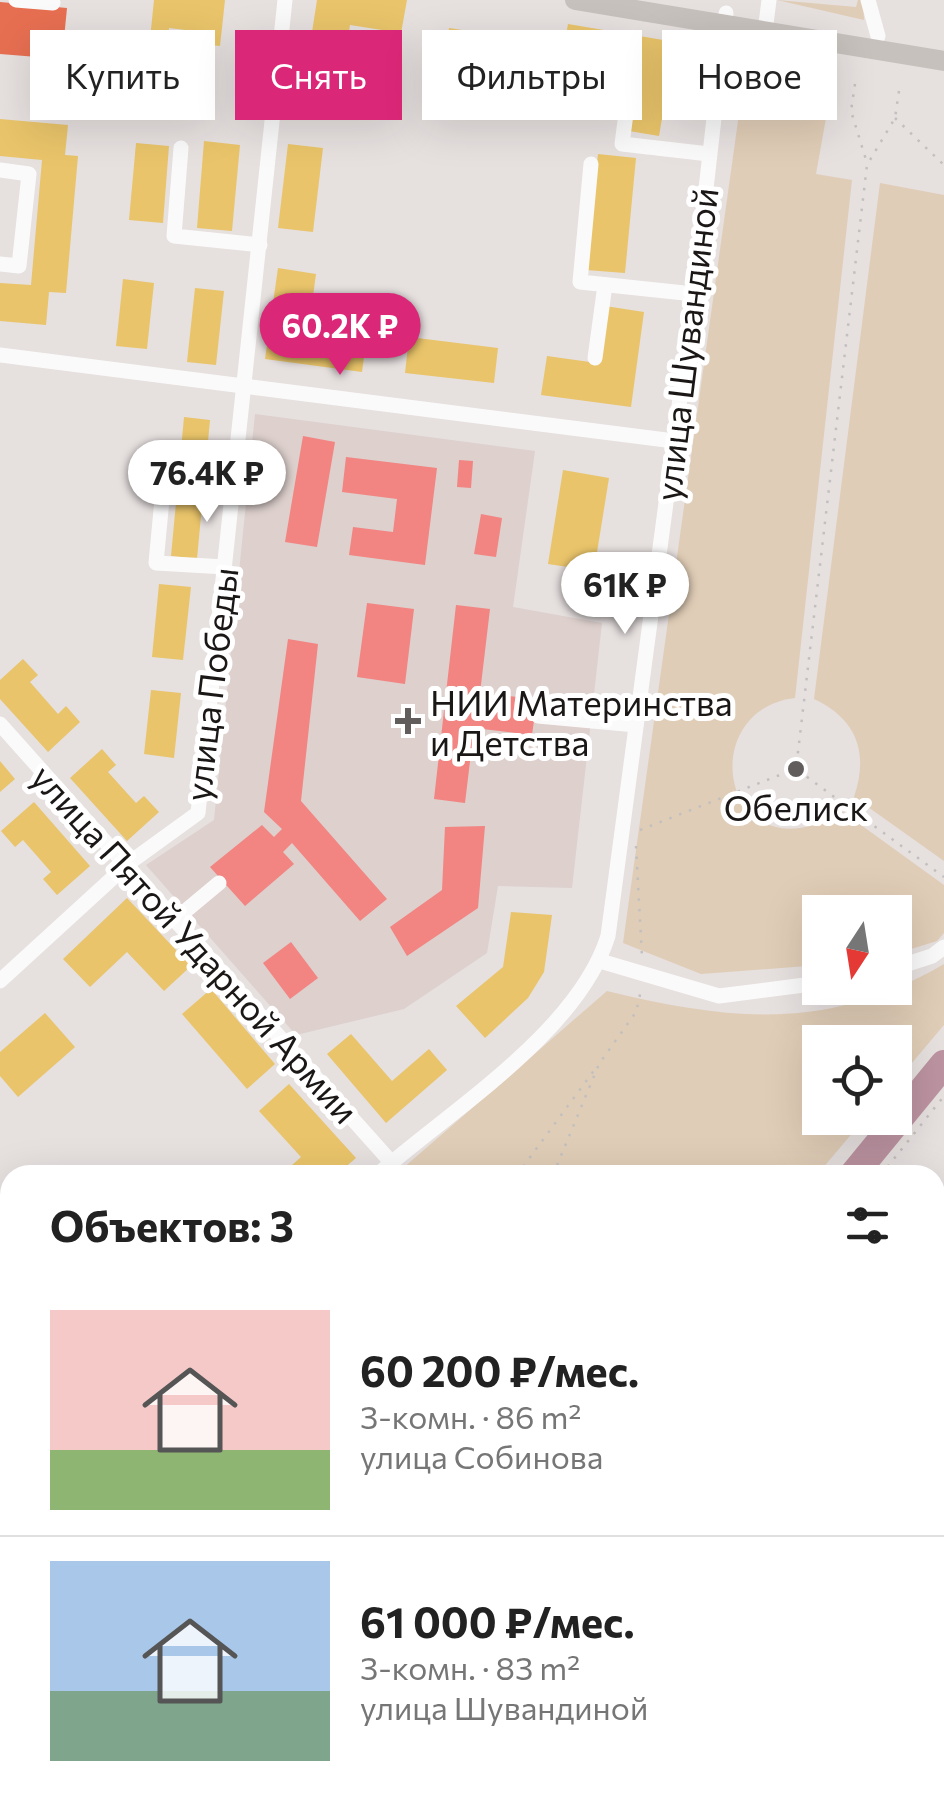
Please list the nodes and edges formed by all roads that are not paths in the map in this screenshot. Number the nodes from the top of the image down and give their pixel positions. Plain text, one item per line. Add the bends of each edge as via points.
1 (16, 0) edge
2 (285, 0) edge
3 (575, 0) edge
4 (647, 0) edge
5 (868, 0) edge
6 (53, 3) dead end
7 (767, 17) edge
8 (725, 19) junction
9 (878, 36) junction
10 (944, 48) edge
11 (944, 61) edge
12 (625, 120) edge
13 (182, 148) dead end
14 (709, 154) junction
15 (592, 164) dead end
16 (0, 170) edge
17 (260, 245) junction
18 (0, 264) edge
19 (605, 285) junction
20 (694, 294) junction
21 (0, 355) edge
22 (595, 358) dead end
23 (245, 390) junction
24 (674, 440) junction
25 (166, 457) dead end
26 (226, 566) junction
27 (538, 716) dead end
28 (0, 724) edge
29 (636, 725) junction
30 (129, 864) junction
31 (219, 883) dead end
32 (177, 918) junction
33 (944, 948) edge
34 (600, 962) junction
35 (912, 962) edge
36 (0, 981) edge
37 (802, 985) edge
38 (392, 1162) junction
39 (388, 1165) edge

1 - 6 street
2 - 17 street, улица Победы
3 - 8 main road
4 - 8 main road
5 - 9 street
7 - 8 main road
7 - 9 main road
7 - 11 main road
8 - 14 street, улица Шувандиной
9 - 10 main road
12 - 14 street via 622,144
13 - 17 street via 174,236
14 - 20 street, улица Шувандиной
15 - 19 street via 580,282
16 - 18 street via 29,174 19,266
17 - 23 street, улица Победы
19 - 20 street
19 - 22 street
20 - 24 street, улица Шувандиной
21 - 23 street
23 - 24 street
23 - 26 street, улица Победы
24 - 29 street, улица Шувандиной
25 - 26 street via 156,563
26 - 30 street, улица Победы via 198,813
27 - 29 street
28 - 30 street, улица Пятой Ударной Армии
29 - 34 street, улица Шувандиной
30 - 32 street, улица Пятой Ударной Армии
30 - 36 street, улица Победы
31 - 32 street
32 - 38 street, улица Пятой Ударной Армии
33 - 35 street
34 - 37 street via 719,996
34 - 38 street, улица Шувандиной via 534,1042
38 - 39 street, улица Шувандиной

